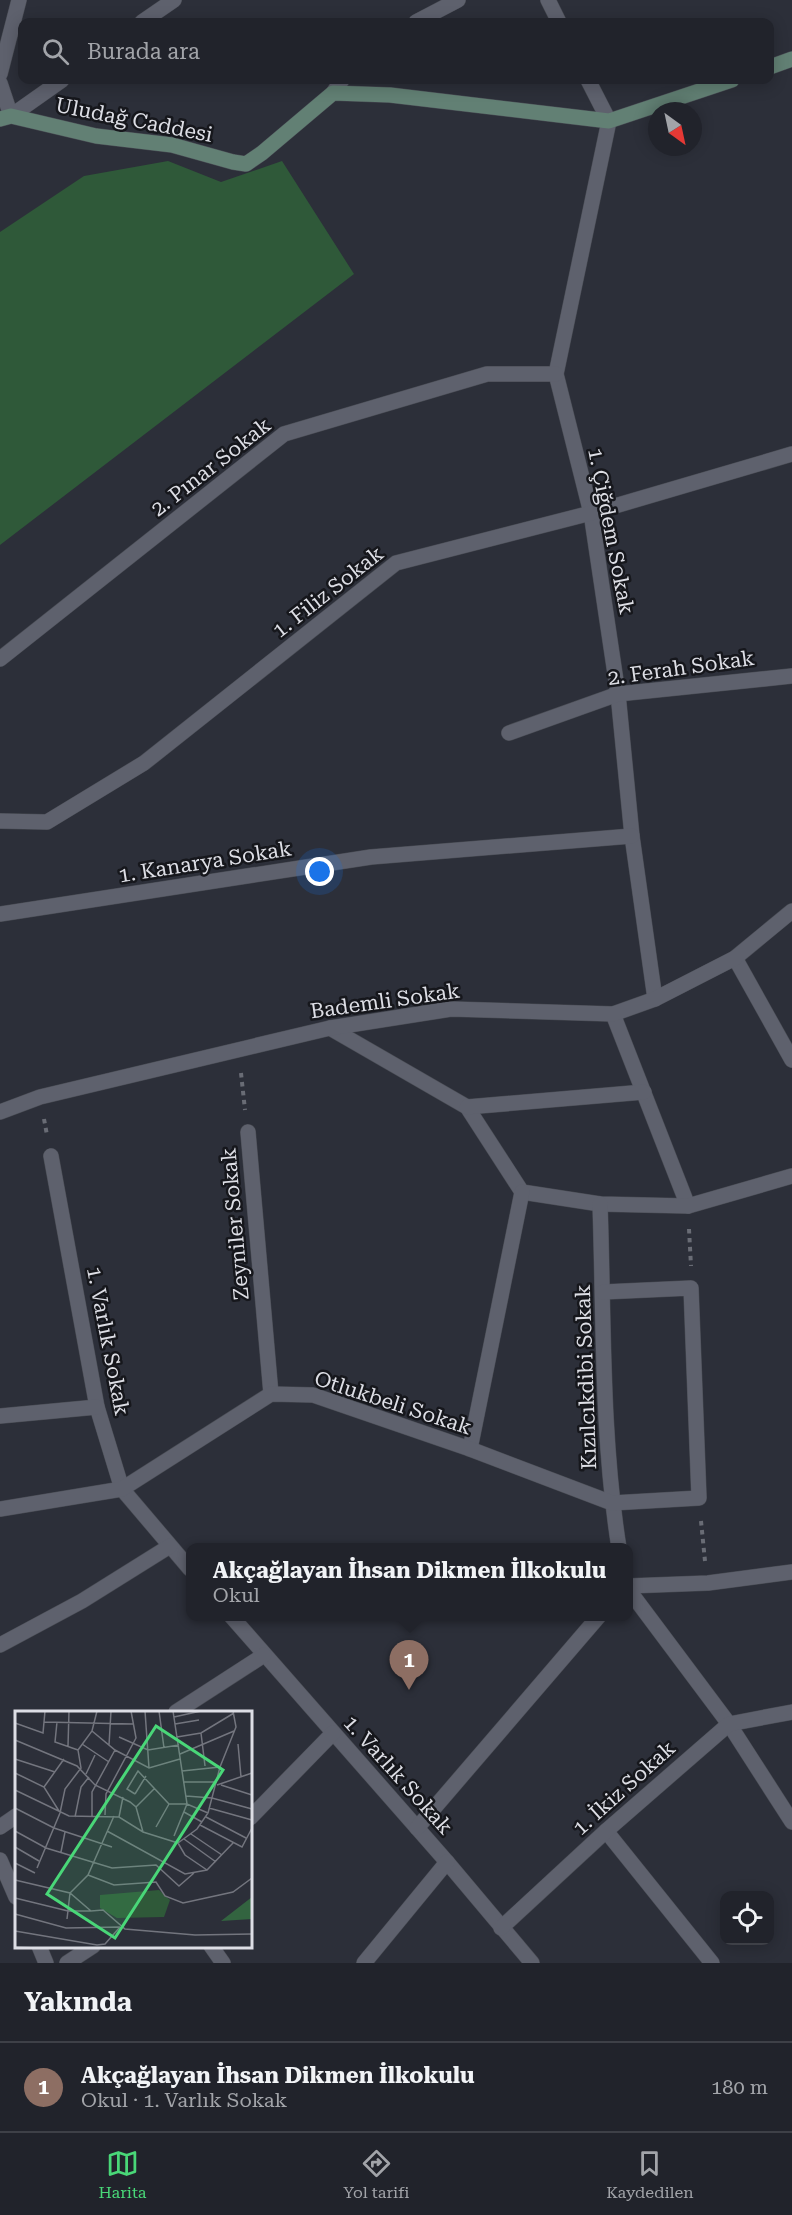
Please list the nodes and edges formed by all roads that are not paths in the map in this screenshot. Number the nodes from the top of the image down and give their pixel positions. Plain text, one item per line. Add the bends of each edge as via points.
1 (19, 0) edge
2 (174, 0) edge
3 (458, 0) edge
4 (548, 0) edge
5 (148, 18) edge
6 (424, 18) edge
7 (557, 18) edge
8 (792, 59) edge
9 (774, 66) edge
10 (0, 74) edge
11 (0, 82) edge
12 (56, 84) edge
13 (339, 84) edge
14 (590, 84) edge
15 (720, 84) edge
16 (333, 93) junction
17 (5, 118) edge
18 (609, 121) junction
19 (556, 374) junction
20 (792, 454) edge
21 (591, 513) junction
22 (0, 659) edge
23 (792, 675) edge
24 (618, 694) junction
25 (509, 733) dead end
26 (0, 821) edge
27 (632, 836) junction
28 (792, 911) edge
29 (0, 914) edge
30 (735, 958) junction
31 (655, 999) junction
32 (613, 1014) junction
33 (330, 1028) junction
34 (792, 1060) edge
35 (644, 1092) junction
36 (467, 1107) junction
37 (0, 1112) edge
38 (248, 1132) road end
39 (51, 1156) road end
40 (792, 1176) edge
41 (522, 1192) junction
42 (600, 1204) junction
43 (688, 1206) junction
44 (603, 1292) junction
45 (271, 1394) junction
46 (98, 1407) junction
47 (0, 1416) edge
48 (470, 1449) junction
49 (122, 1489) junction
50 (612, 1503) junction
51 (0, 1509) edge
52 (619, 1543) edge
53 (170, 1546) junction
54 (186, 1564) edge
55 (792, 1572) edge
56 (633, 1587) edge
57 (633, 1594) edge
58 (234, 1621) edge
59 (596, 1621) edge
60 (0, 1644) edge
61 (264, 1656) junction
62 (179, 1711) edge
63 (792, 1712) edge
64 (729, 1724) junction
65 (333, 1733) junction
66 (252, 1816) edge
67 (15, 1817) edge
68 (792, 1822) edge
69 (0, 1827) edge
70 (417, 1828) junction
71 (606, 1831) junction
72 (0, 1860) edge
73 (447, 1862) junction
74 (15, 1895) edge
75 (501, 1928) junction
76 (39, 1948) edge
77 (91, 1948) edge
78 (212, 1948) edge
79 (46, 1963) edge
80 (67, 1963) edge
81 (223, 1963) edge
82 (364, 1963) edge
83 (532, 1963) edge
84 (712, 1963) edge

1 - 10 street
2 - 5 street
3 - 6 street
4 - 7 street
8 - 9 main road
11 - 17 street
12 - 17 street
13 - 16 street
14 - 18 street
15 - 18 main road
16 - 17 main road, Uludağ Caddesi via 246,164 172,145 96,136
16 - 18 main road via 390,95
18 - 19 street, 1. Çiğdem Sokak
19 - 21 street, 1. Çiğdem Sokak
19 - 22 street, 2. Pınar Sokak via 487,374 284,434
20 - 21 street, 1. Filiz Sokak
21 - 24 street, 1. Çiğdem Sokak
21 - 26 street, 1. Filiz Sokak via 396,563 144,763 47,822
23 - 24 street, 2. Ferah Sokak
24 - 25 street, 2. Ferah Sokak
24 - 27 street, 1. Çiğdem Sokak
27 - 29 street, 1. Kanarya Sokak via 371,857
27 - 31 street, 1. Çiğdem Sokak
28 - 30 street, Bademli Sokak
30 - 31 street, Bademli Sokak
30 - 34 street
31 - 32 street, Bademli Sokak
32 - 33 street, Bademli Sokak via 451,1009
32 - 35 street
33 - 36 street
33 - 37 street, Bademli Sokak via 40,1097
35 - 36 street
35 - 43 street
36 - 41 street
38 - 45 street, Zeyniler Sokak
39 - 46 street, 1. Varlık Sokak
40 - 43 street
41 - 42 street
41 - 48 street
42 - 43 street
42 - 44 street, Kızılcıkdibi Sokak
44 - 50 street, Kızılcıkdibi Sokak
44 - 50 street via 691,1288 699,1498
45 - 48 street, Otlukbeli Sokak via 314,1395
45 - 49 street
46 - 47 street
46 - 49 street, 1. Varlık Sokak
48 - 50 street, Otlukbeli Sokak
49 - 51 street
49 - 53 street, 1. Varlık Sokak
50 - 52 street, Kızılcıkdibi Sokak
53 - 54 street, 1. Varlık Sokak
53 - 60 street via 82,1601
55 - 56 street via 708,1583
57 - 64 street
58 - 61 street, 1. Varlık Sokak
59 - 70 street
61 - 62 street
61 - 65 street, 1. Varlık Sokak
63 - 64 street
64 - 68 street
64 - 71 street, 1. İkiz Sokak
65 - 66 street
65 - 70 street, 1. Varlık Sokak
67 - 69 street
70 - 73 street, 1. Varlık Sokak
71 - 75 street, 1. İkiz Sokak
71 - 84 street
72 - 74 street
73 - 75 street, 1. Varlık Sokak
73 - 82 street
75 - 83 street, 1. Varlık Sokak
76 - 79 street
77 - 80 street
78 - 81 street

